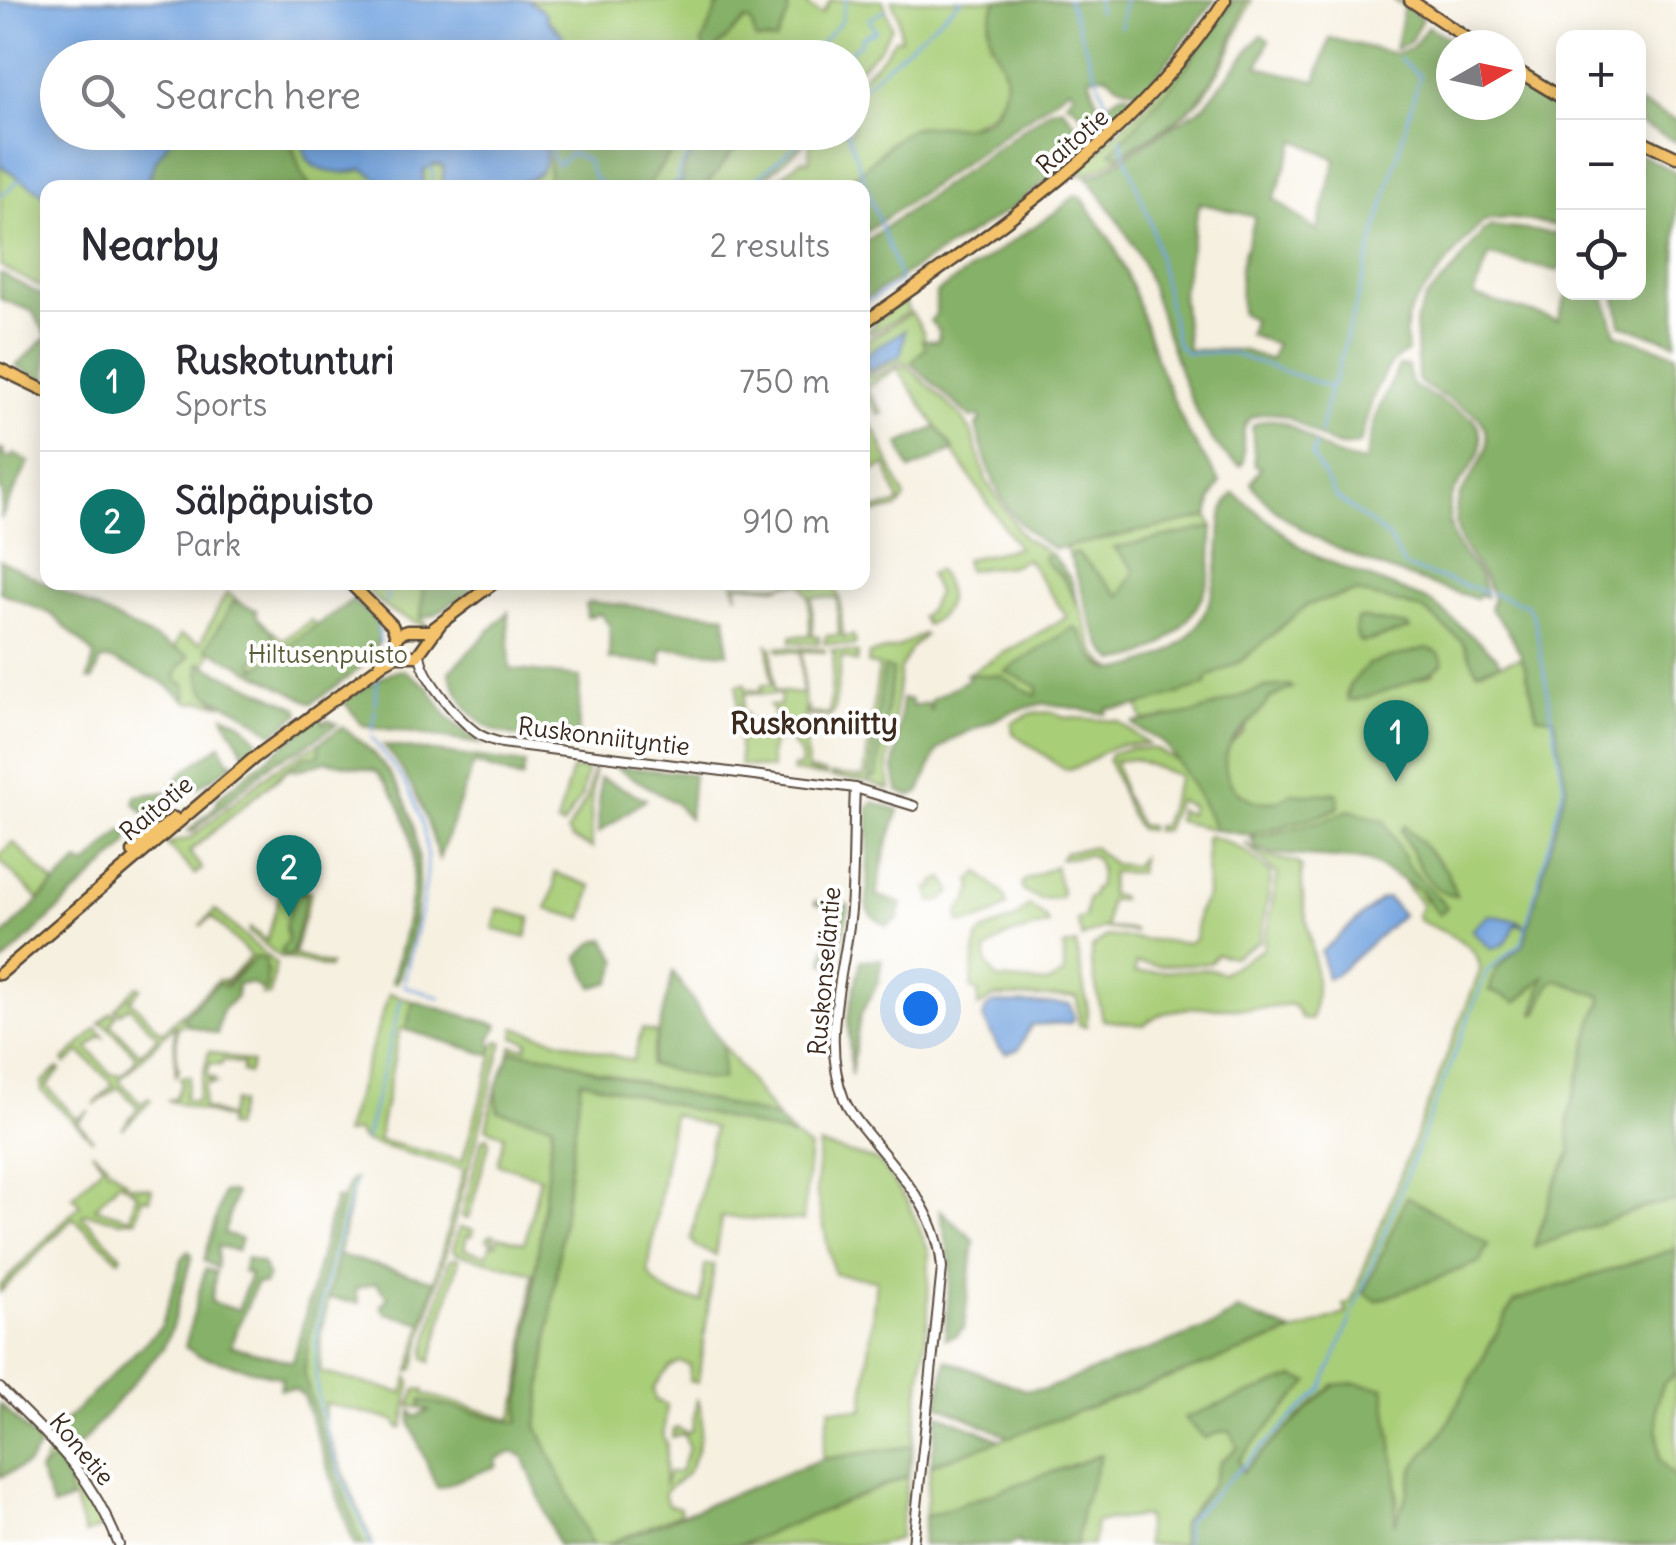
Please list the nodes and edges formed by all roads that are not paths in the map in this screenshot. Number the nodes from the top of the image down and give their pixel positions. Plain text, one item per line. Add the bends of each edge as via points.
1 (1225, 0) edge
2 (1410, 0) edge
3 (1455, 30) edge
4 (1526, 76) edge
5 (1556, 94) edge
6 (1646, 143) edge
7 (1676, 157) edge
8 (918, 284) junction
9 (870, 311) edge
10 (870, 318) edge
11 (0, 369) edge
12 (40, 388) edge
13 (357, 590) edge
14 (485, 590) edge
15 (379, 612) junction
16 (442, 623) junction
17 (414, 632) junction
18 (396, 640) junction
19 (421, 650) junction
20 (406, 658) junction
21 (373, 670) junction
22 (432, 680) junction
23 (855, 788) junction
24 (914, 806) dead end
25 (0, 974) edge
26 (0, 1388) edge
27 (120, 1545) edge
28 (913, 1545) edge

1 - 8 main road, Raitotie via 1113,134
2 - 3 main road
4 - 5 main road
6 - 7 main road
8 - 9 main road, Raitotie
8 - 10 main road, Raitotie
11 - 12 main road
13 - 15 main road
14 - 16 main road
15 - 17 main road
15 - 18 main road
16 - 17 main road
16 - 19 main road
17 - 18 main road
17 - 19 main road
18 - 20 main road via 396,651
18 - 21 main road, Raitotie
19 - 20 main road
19 - 22 street, Ruskonniityntie
20 - 21 main road, Raitotie via 391,658
20 - 22 street, Ruskonniityntie
21 - 25 main road, Raitotie via 154,834
22 - 23 street, Ruskonniityntie via 465,724 502,743
23 - 24 street, Ruskonniityntie
23 - 28 street, Ruskonseläntie via 836,1072 855,1118 927,1210 942,1268
26 - 27 street, Konetie via 76,1464

